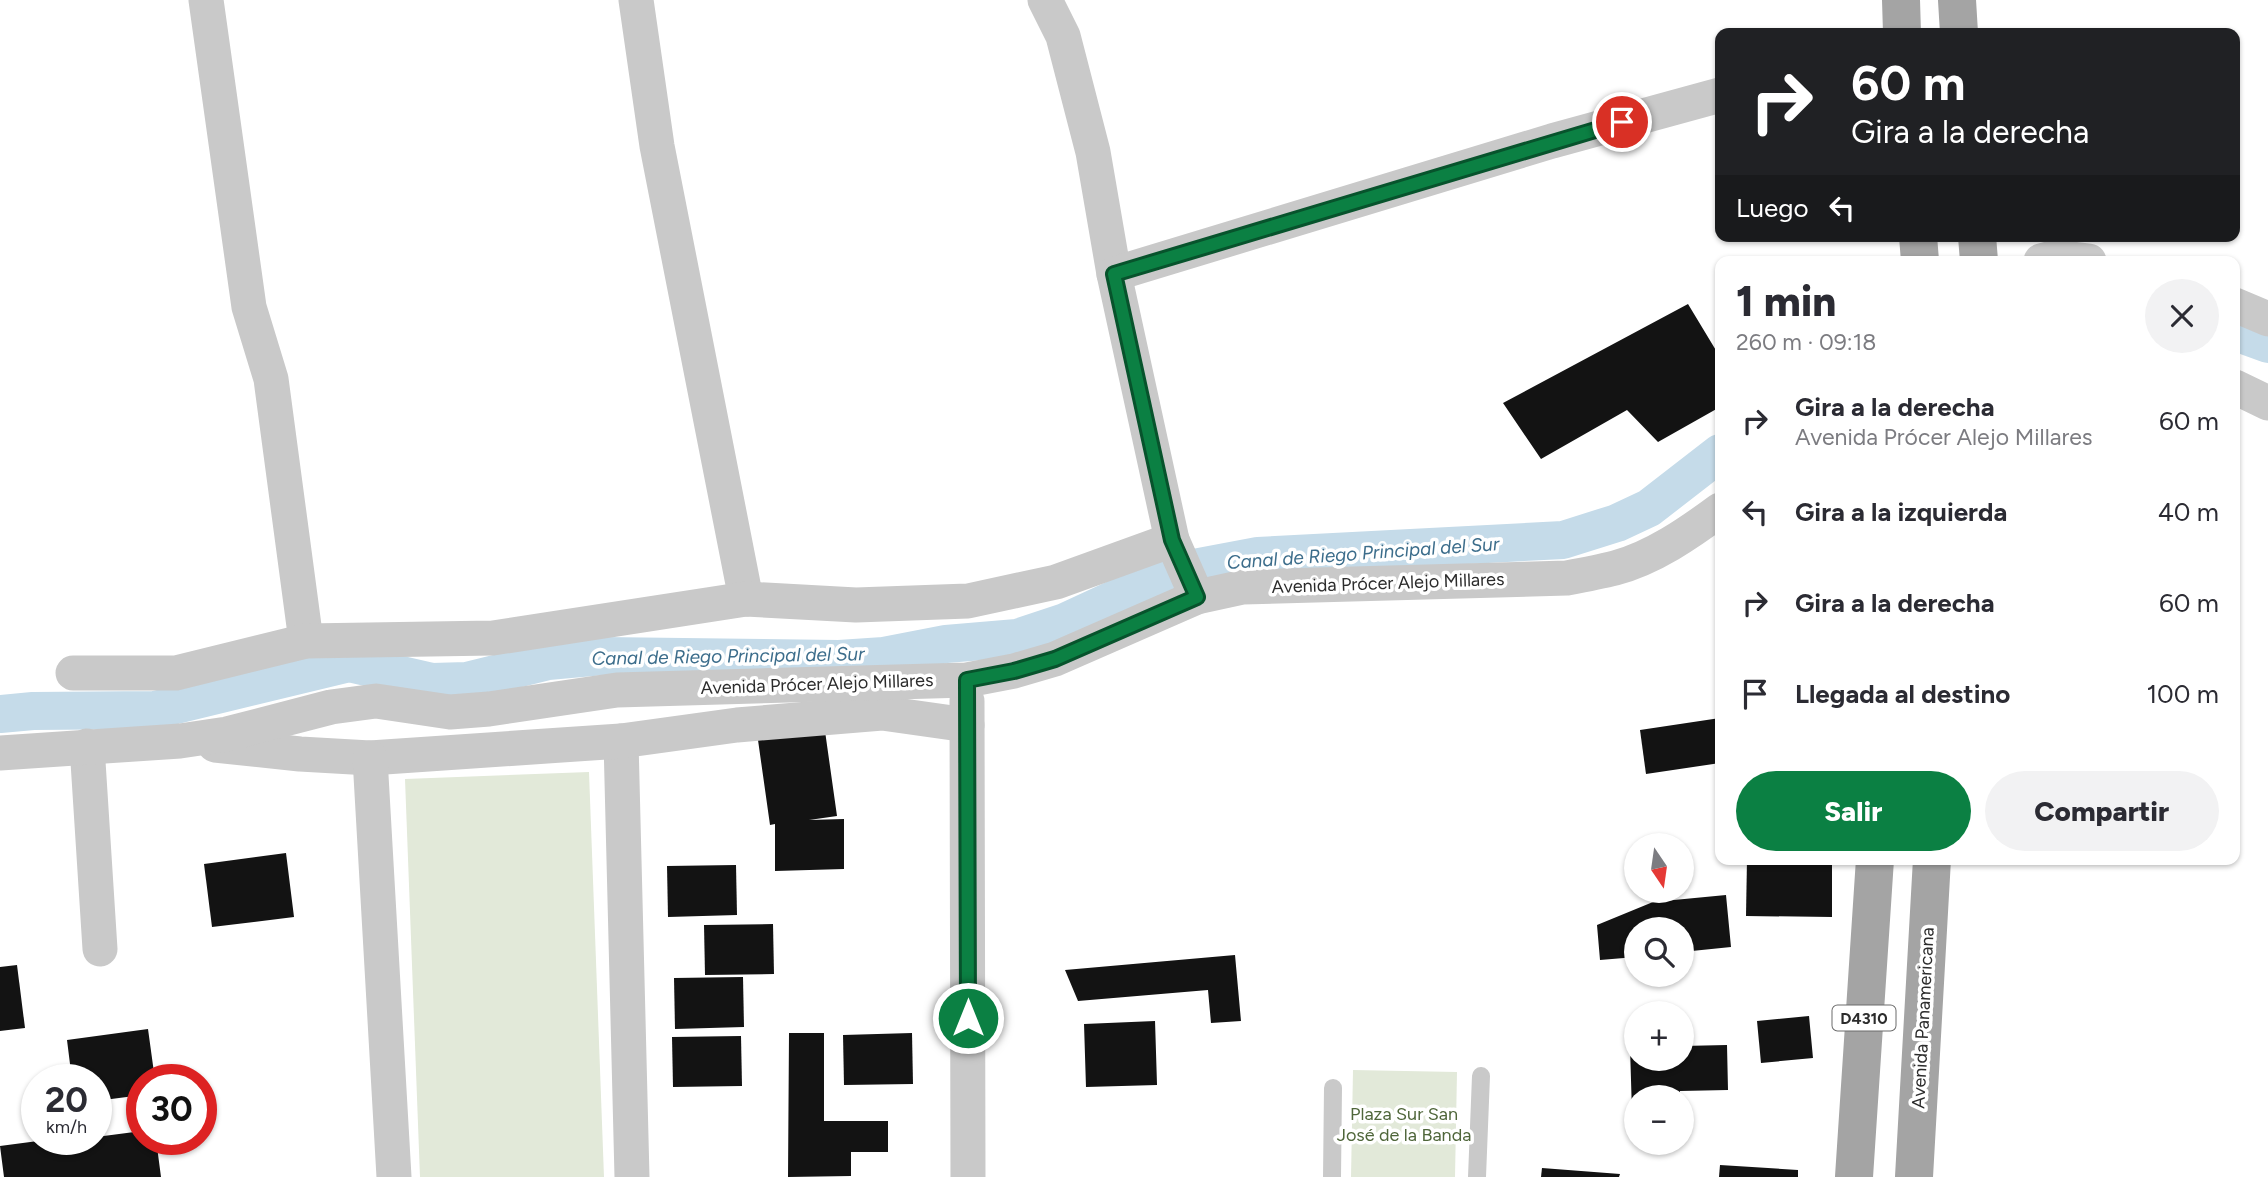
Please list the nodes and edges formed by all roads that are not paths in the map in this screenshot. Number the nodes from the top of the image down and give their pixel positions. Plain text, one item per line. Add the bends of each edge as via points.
1 (206, 0) edge
2 (636, 0) edge
3 (1045, 0) edge
4 (1901, 0) edge
5 (1957, 0) edge
6 (1902, 28) edge
7 (1959, 28) edge
8 (1715, 96) edge
9 (1114, 274) junction
10 (2240, 307) edge
11 (2268, 318) edge
12 (2240, 389) edge
13 (2268, 403) edge
14 (1715, 514) edge
15 (1174, 544) junction
16 (1195, 593) junction
17 (746, 599) junction
18 (306, 641) junction
19 (73, 673) dead end
20 (967, 680) junction
21 (967, 725) junction
22 (180, 741) junction
23 (621, 741) junction
24 (87, 746) junction
25 (0, 753) edge
26 (370, 758) junction
27 (1875, 865) edge
28 (1932, 865) edge
29 (100, 949) dead end
30 (1482, 1076) dead end
31 (1334, 1088) dead end
32 (394, 1177) edge
33 (632, 1177) edge
34 (968, 1177) edge
35 (1332, 1177) edge
36 (1477, 1177) edge
37 (1854, 1177) edge
38 (1914, 1177) edge

1 - 18 street via 249,307 271,379
2 - 17 street via 657,146
3 - 9 street via 1063,36 1093,152
4 - 6 main road
5 - 7 main road
8 - 9 street
9 - 15 street
10 - 11 street
12 - 13 street
14 - 16 street, Avenida Prócer Alejo Millares via 1650,554 1617,568 1567,578 1243,587
15 - 16 street
15 - 17 street via 1056,582 968,601 856,605
16 - 20 street, Avenida Prócer Alejo Millares via 1055,659
17 - 18 street via 493,638
18 - 19 street via 176,673
20 - 21 street
20 - 22 street, Avenida Prócer Alejo Millares via 617,690 450,712 376,701
21 - 23 street, Avenida Prócer Alejo Millares via 882,713 737,725
21 - 34 street
22 - 24 street, Avenida Prócer Alejo Millares
22 - 26 street, Avenida Prócer Alejo Millares
23 - 26 street, Avenida Prócer Alejo Millares
23 - 33 street
24 - 25 street, Avenida Prócer Alejo Millares
24 - 29 street
26 - 32 street
27 - 37 main road, D4310
28 - 38 main road, Avenida Panamericana
30 - 36 lane
31 - 35 lane

